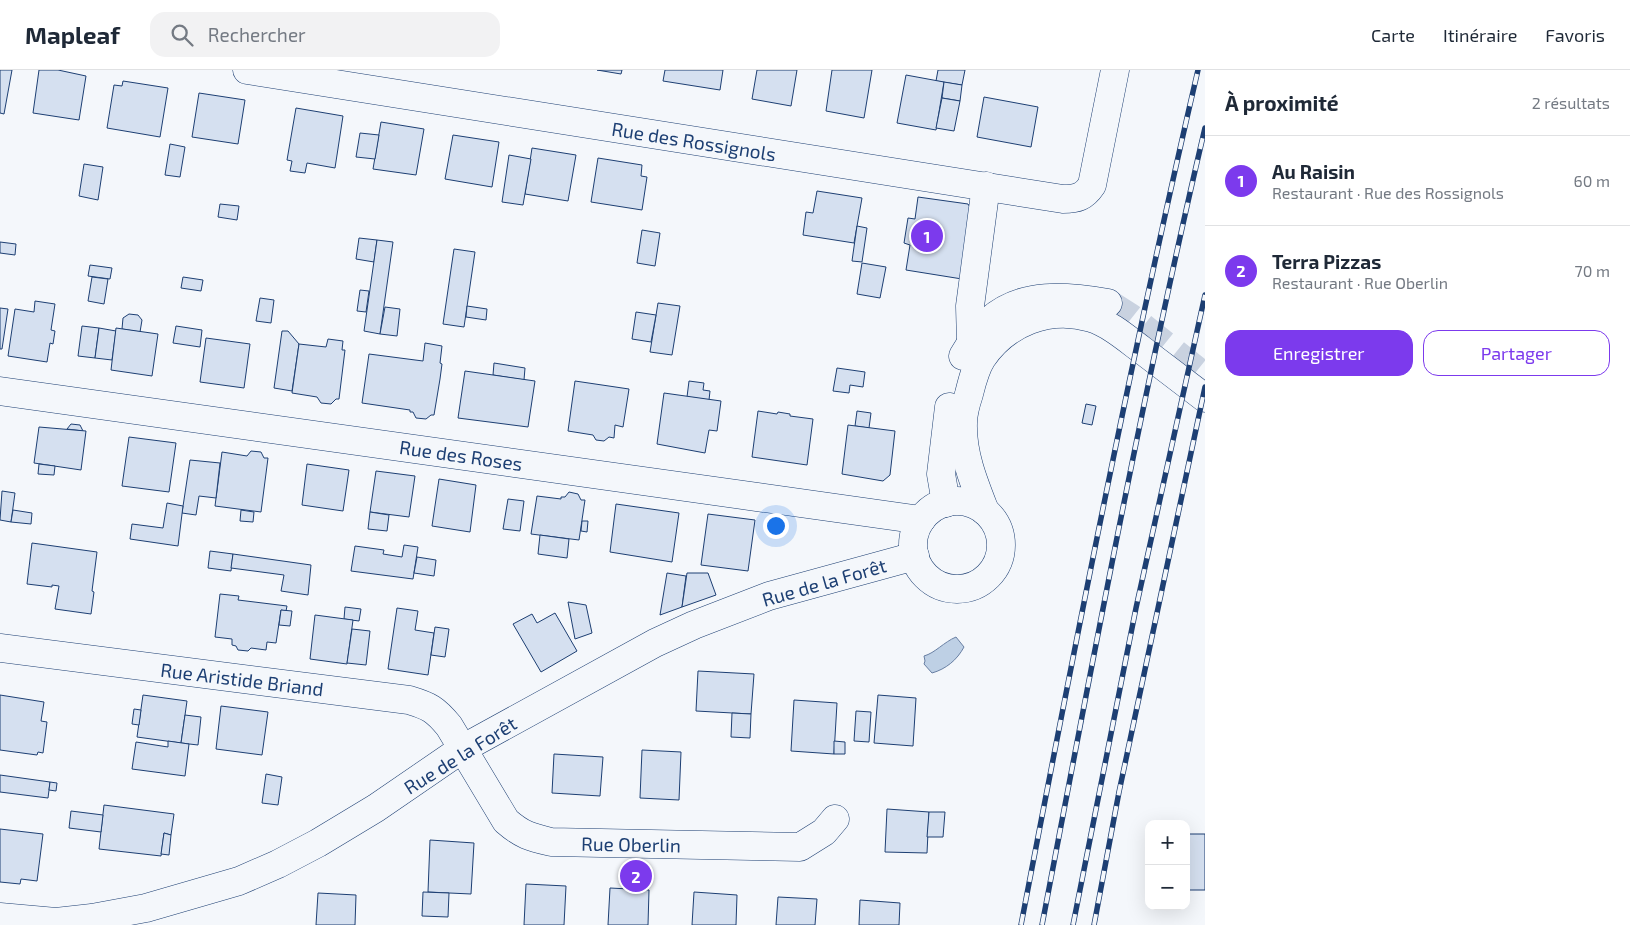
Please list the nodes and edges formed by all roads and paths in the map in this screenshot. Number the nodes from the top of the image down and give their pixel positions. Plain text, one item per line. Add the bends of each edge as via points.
1 (247, 70) edge
2 (1115, 70) edge
3 (986, 186) junction
4 (1106, 313) junction
5 (971, 343) junction
6 (0, 391) edge
7 (1205, 398) edge
8 (946, 503) junction
9 (985, 511) junction
10 (921, 520) junction
11 (914, 556) junction
12 (0, 648) edge
13 (462, 749) junction
14 (835, 819) dead end
15 (0, 917) edge

1 - 3 street, Rue des Rossignols
2 - 3 street, Rue des Rossignols via 1092,186 1086,194 1077,199 1063,199
3 - 5 street via 970,306
4 - 5 street via 1064,297 1040,298 1004,311 988,322
4 - 7 street via 1121,334
4 - 9 street via 1092,318 1075,314 1034,317 995,342 982,360 972,379 963,422 971,475
5 - 8 street via 954,379 947,419 942,474
6 - 10 street, Rue des Roses
8 - 9 street via 960,501
8 - 10 street via 928,512
9 - 11 street via 999,530 1001,542 1001,554 986,579 959,589 944,587 920,569
10 - 11 street via 916,531
11 - 13 street, Rue de la Forêt via 769,596 694,624
12 - 13 street, Rue Aristide Briand via 408,700 438,712
13 - 14 street, Rue Oberlin via 506,821 518,832 551,842 800,847 824,832
13 - 15 street, Rue de la Forêt via 318,843 239,881 146,908 92,918 56,922

